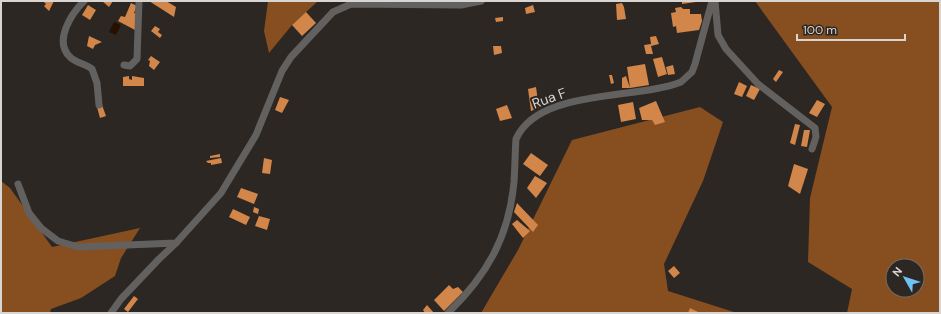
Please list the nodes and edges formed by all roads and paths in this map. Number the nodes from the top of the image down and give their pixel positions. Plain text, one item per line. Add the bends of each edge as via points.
1 (84, 1) edge
2 (139, 1) edge
3 (481, 1) edge
4 (712, 1) edge
5 (715, 1) edge
6 (124, 65) dead end
7 (99, 104) dead end
8 (812, 149) dead end
9 (18, 184) dead end
10 (176, 243) junction
11 (110, 313) edge
12 (448, 313) edge

1 - 7 street via 69,20 65,30 65,49 74,60 92,69 98,83
2 - 6 street via 137,59 130,66
3 - 10 street via 461,5 351,4 333,12 291,57 282,71 256,135 221,193
4 - 12 street, Rua F via 692,72 681,82 554,107 533,116 520,130 516,139 511,203 505,230 478,281
5 - 8 street via 718,35 726,49 758,84 815,128 816,137
9 - 10 street via 30,213 41,228 58,241 78,247
10 - 11 street

